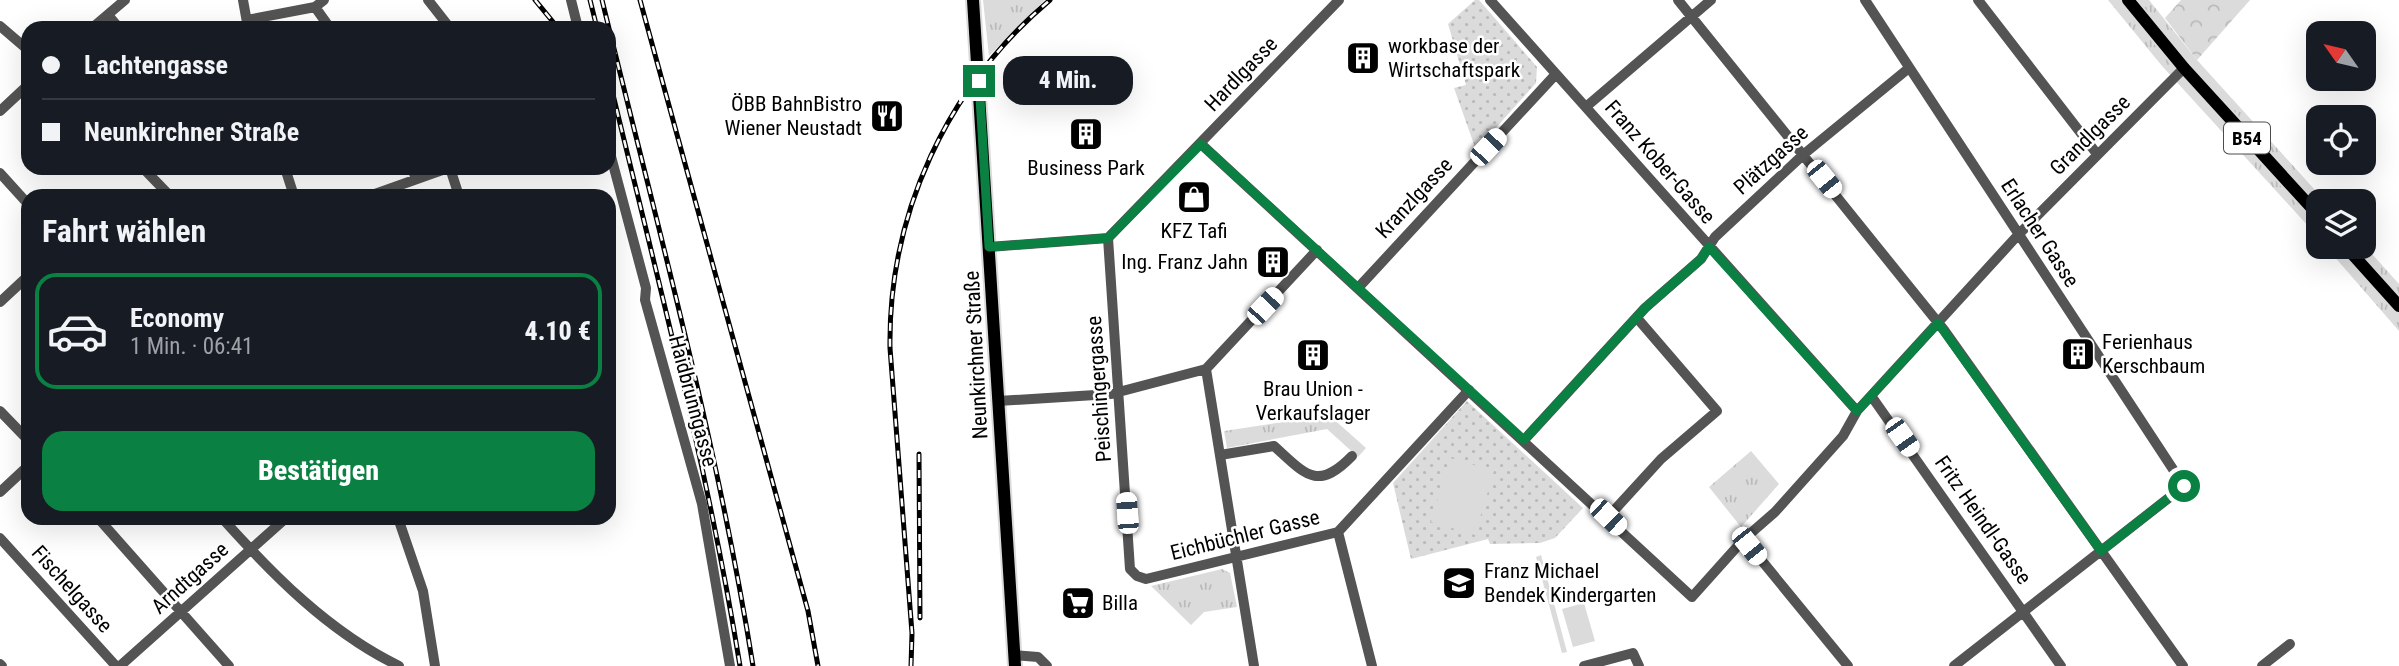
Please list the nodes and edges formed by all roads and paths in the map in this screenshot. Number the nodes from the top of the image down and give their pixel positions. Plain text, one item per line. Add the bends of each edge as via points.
1 (125, 0) edge
2 (243, 0) edge
3 (324, 0) edge
4 (428, 0) edge
5 (571, 0) edge
6 (973, 0) edge
7 (1339, 0) edge
8 (1490, 0) edge
9 (1678, 0) edge
10 (1711, 0) edge
11 (1865, 0) edge
12 (1978, 0) edge
13 (2128, 0) edge
14 (314, 7) junction
15 (108, 15) junction
16 (1690, 16) junction
17 (101, 21) edge
18 (113, 21) edge
19 (246, 21) edge
20 (259, 21) edge
21 (325, 21) edge
22 (444, 21) edge
23 (576, 21) edge
24 (0, 26) edge
25 (21, 44) edge
26 (1909, 68) junction
27 (2184, 68) junction
28 (1556, 74) junction
29 (21, 92) edge
30 (1587, 106) junction
31 (0, 111) edge
32 (1201, 144) junction
33 (1804, 154) junction
34 (2098, 154) junction
35 (0, 173) edge
36 (150, 175) edge
37 (415, 175) edge
38 (428, 175) edge
39 (616, 175) edge
40 (416, 179) junction
41 (164, 189) edge
42 (388, 189) edge
43 (21, 196) edge
44 (2306, 202) edge
45 (2018, 234) junction
46 (1108, 238) junction
47 (989, 247) junction
48 (1709, 247) junction
49 (1317, 250) junction
50 (2357, 259) edge
51 (21, 282) edge
52 (1358, 288) junction
53 (0, 302) edge
54 (2399, 306) edge
55 (1637, 318) junction
56 (1938, 323) junction
57 (1206, 369) junction
58 (1469, 390) junction
59 (1118, 393) junction
60 (1872, 397) junction
61 (998, 401) junction
62 (0, 411) edge
63 (1857, 411) junction
64 (21, 433) edge
65 (1524, 440) junction
66 (1220, 455) junction
67 (1352, 456) dead end
68 (21, 472) edge
69 (0, 492) edge
70 (1608, 517) junction
71 (104, 525) edge
72 (228, 525) edge
73 (278, 525) edge
74 (400, 525) edge
75 (1338, 532) junction
76 (0, 538) edge
77 (1744, 539) junction
78 (251, 550) junction
79 (2101, 551) junction
80 (1235, 558) junction
81 (1137, 576) joint
82 (181, 612) junction
83 (2023, 612) junction
84 (2290, 644) dead end
85 (1015, 660) edge
86 (118, 666) edge
87 (229, 666) edge
88 (398, 666) edge
89 (435, 666) edge
90 (730, 666) edge
91 (1047, 666) edge
92 (1254, 666) edge
93 (1372, 666) edge
94 (1584, 666) edge
95 (1639, 666) edge
96 (1848, 666) edge
97 (1954, 666) edge
98 (2061, 666) edge
99 (2183, 666) edge
100 (2262, 666) edge

1 - 15 street
2 - 19 street
3 - 14 street
4 - 22 street
5 - 23 street
6 - 47 main road, Neunkirchner Straße
7 - 32 street, Hardlgasse
8 - 28 street, Franz Kober-Gasse
9 - 16 street
10 - 16 street
11 - 26 street, Erlacher Gasse
12 - 34 street
13 - 27 main road, B54
14 - 20 street
14 - 21 street
15 - 17 street
15 - 18 street
16 - 30 street
16 - 33 street
24 - 25 street
26 - 33 street, Plätzgasse
26 - 45 street, Erlacher Gasse
27 - 34 street, Grandlgasse
27 - 44 main road, B54
28 - 30 street, Franz Kober-Gasse
28 - 52 street, Kranzlgasse
29 - 31 street
30 - 48 street, Franz Kober-Gasse
32 - 46 street, Hardlgasse
32 - 49 street
33 - 48 street, Plätzgasse
33 - 56 street
34 - 45 street, Grandlgasse
35 - 43 street
36 - 41 street
37 - 40 street
38 - 40 street
39 - 90 street, Haidbrunngasse via 646,288 645,300 702,504
40 - 42 street
45 - 56 street, Grandlgasse
45 - 79 street, Erlacher Gasse via 2184,486
46 - 47 street
46 - 59 street, Peischingergasse
47 - 61 main road, Neunkirchner Straße
48 - 55 street, Plätzgasse
48 - 63 street, Franz Kober-Gasse
49 - 52 street
49 - 57 street
50 - 54 main road
51 - 53 street
52 - 58 street
55 - 65 street, Plätzgasse
55 - 70 street via 1717,411 1661,459
56 - 60 street, Grandlgasse
56 - 79 street
57 - 59 street
57 - 66 street
58 - 65 street
58 - 75 street, Eichbüchler Gasse
59 - 61 street
59 - 81 street, Peischingergasse via 1130,569
60 - 63 street, Grandlgasse
60 - 83 street, Fritz Heindl-Gasse
61 - 85 main road, Neunkirchner Straße
62 - 64 street
63 - 77 street, Grandlgasse via 1835,445
65 - 70 street
66 - 67 street via 1274,446 1303,473 1321,477 1335,474
66 - 80 street
68 - 69 street
70 - 77 street, Grandlgasse via 1692,597
71 - 82 street
72 - 78 street
73 - 78 street, Arndtgasse
74 - 89 street via 423,591
75 - 80 street, Eichbüchler Gasse
75 - 93 street
76 - 86 street, Fischelgasse
77 - 96 street
78 - 82 street, Arndtgasse
78 - 88 street via 346,636
79 - 83 street
79 - 99 street
80 - 81 street, Eichbüchler Gasse via 1146,579
80 - 92 street
82 - 86 street, Arndtgasse
82 - 87 street
83 - 97 street
83 - 98 street, Fritz Heindl-Gasse
84 - 100 street
85 - 91 street via 1038,657
94 - 95 street via 1633,653

